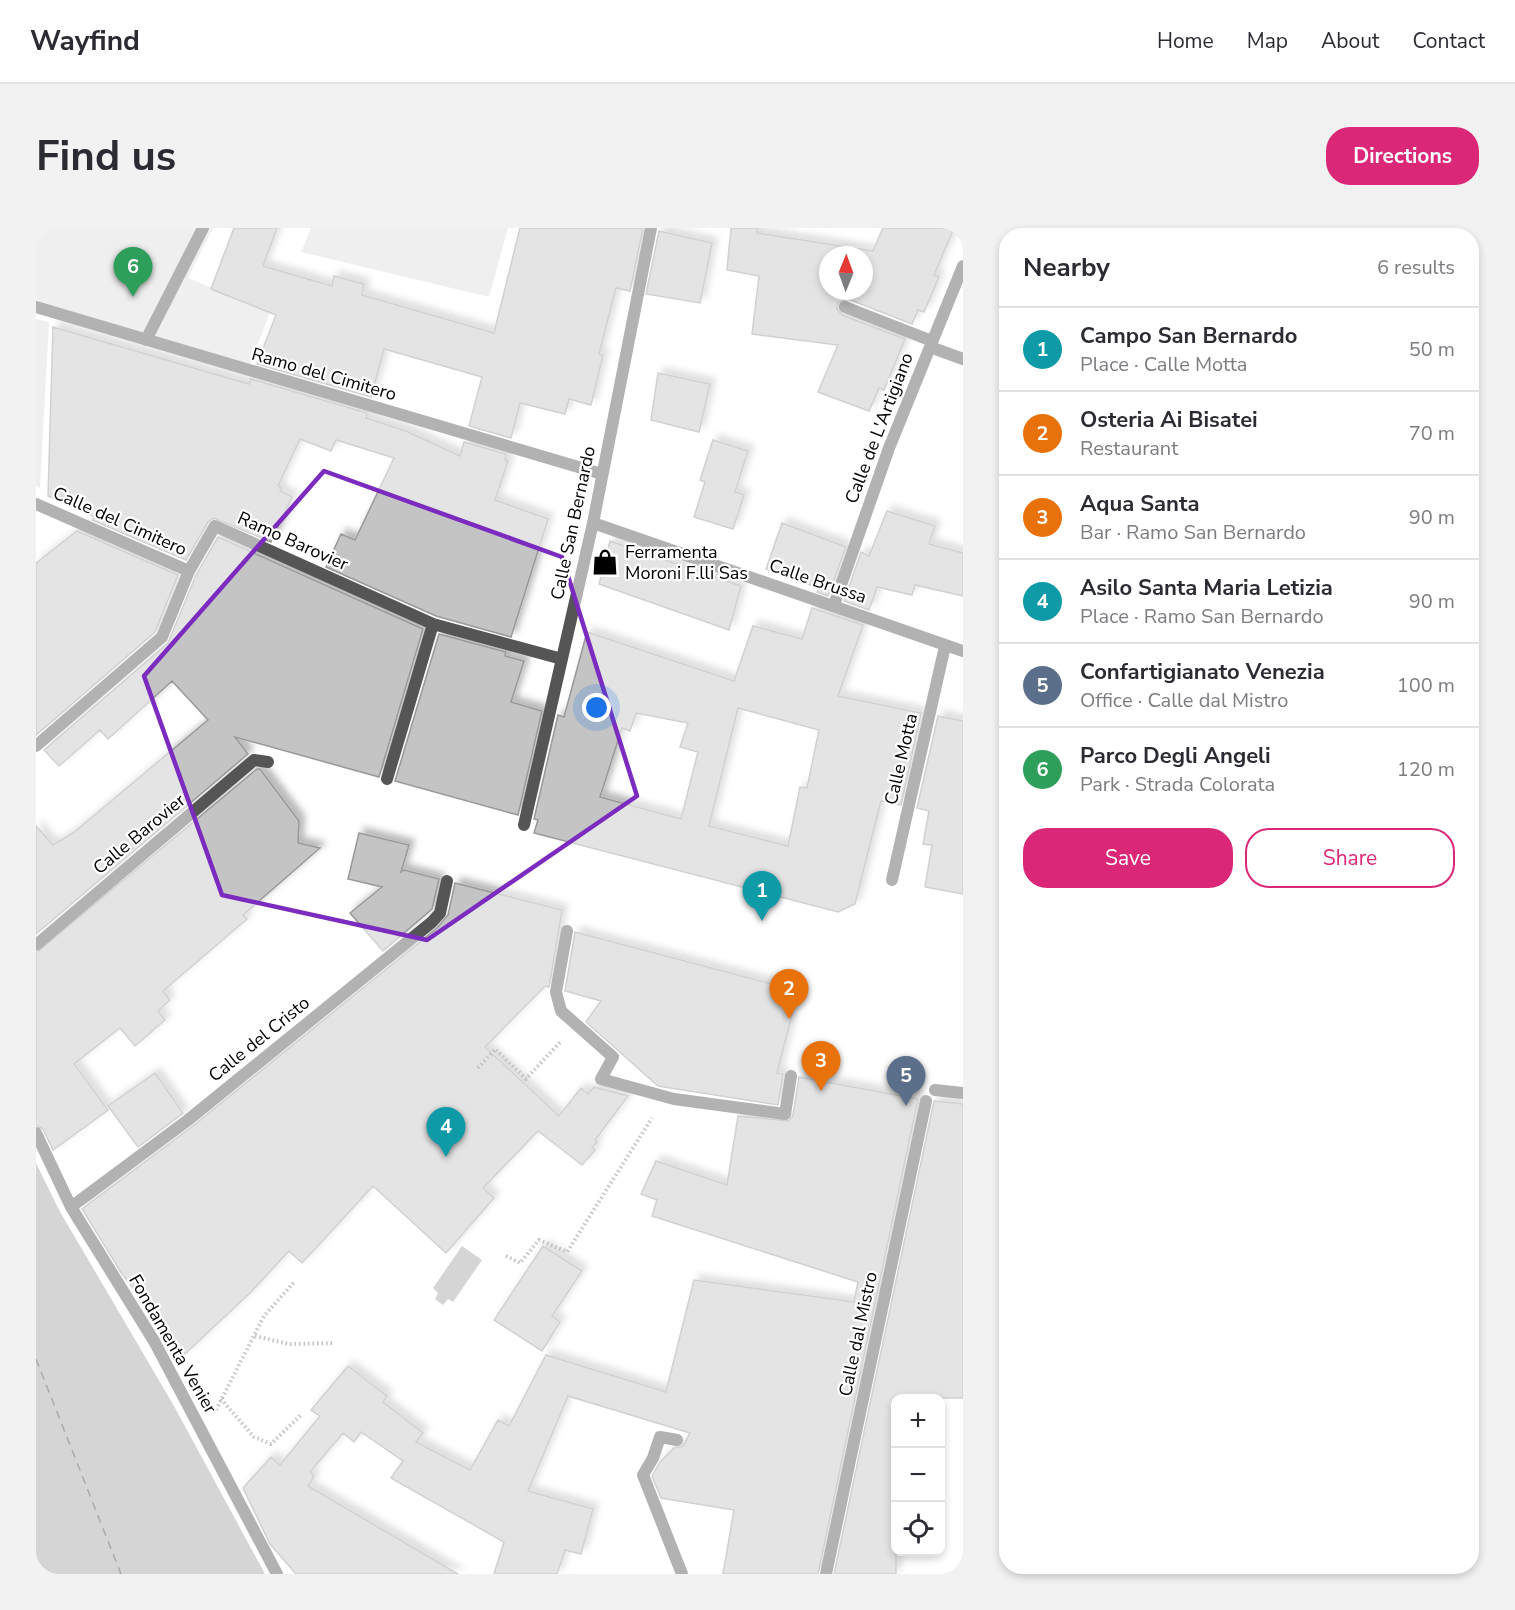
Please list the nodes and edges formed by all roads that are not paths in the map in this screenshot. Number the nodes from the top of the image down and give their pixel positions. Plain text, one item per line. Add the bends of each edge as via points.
1 (203, 228) edge
2 (651, 228) edge
3 (963, 266) edge
4 (36, 307) edge
5 (845, 307) dead end
6 (146, 340) junction
7 (931, 344) junction
8 (963, 358) edge
9 (602, 474) junction
10 (36, 504) edge
11 (593, 523) junction
12 (189, 571) junction
13 (834, 605) junction
14 (433, 624) junction
15 (945, 646) junction
16 (963, 651) edge
17 (562, 659) junction
18 (36, 746) edge
19 (268, 762) dead end
20 (387, 779) dead end
21 (524, 825) dead end
22 (892, 880) dead end
23 (447, 881) dead end
24 (567, 931) dead end
25 (36, 945) edge
26 (791, 1076) dead end
27 (935, 1090) dead end
28 (963, 1094) edge
29 (926, 1101) dead end
30 (36, 1133) edge
31 (70, 1207) junction
32 (677, 1440) dead end
33 (277, 1574) edge
34 (682, 1574) edge
35 (826, 1574) edge

1 - 6 street
2 - 9 street, Calle San Bernardo
3 - 7 street, Calle de L'Artigiano
4 - 6 street, Ramo del Cimitero
5 - 7 street
6 - 9 street, Ramo del Cimitero
7 - 8 street
7 - 13 street, Calle de L'Artigiano via 889,448
9 - 11 street, Calle San Bernardo
10 - 12 street, Calle del Cimitero
11 - 13 street, Calle Brussa
11 - 17 street, Calle San Bernardo
12 - 14 street, Ramo Barovier via 215,526
12 - 18 street, Ramo Barovier via 162,637
13 - 15 street, Calle Brussa
14 - 17 street, Ramo Barovier
14 - 20 street
15 - 16 street, Calle Brussa
15 - 22 street, Calle Motta
17 - 21 street, Calle San Bernardo
19 - 25 street, Calle Barovier via 254,760
23 - 31 street, Calle del Cristo via 440,913 432,922 188,1120
24 - 26 street via 556,992 561,1011 613,1057 601,1079 666,1097 785,1114
27 - 28 street
29 - 35 street, Calle dal Mistro
30 - 31 street, Fondamenta Venier
31 - 33 street, Fondamenta Venier via 154,1341
32 - 34 street via 660,1437 643,1475

